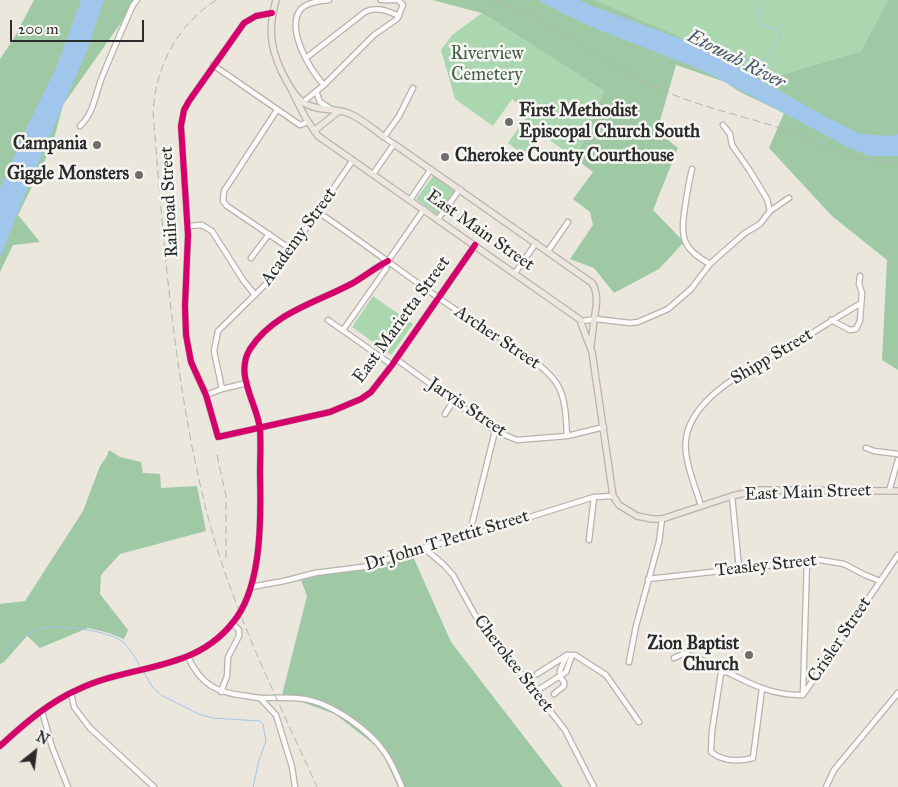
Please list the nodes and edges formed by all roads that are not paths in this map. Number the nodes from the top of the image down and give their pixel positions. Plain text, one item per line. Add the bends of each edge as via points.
1 (137, 0) edge
2 (276, 0) edge
3 (329, 0) edge
4 (381, 0) edge
5 (272, 13) junction
6 (399, 16) junction
7 (306, 58) junction
8 (213, 65) junction
9 (324, 85) junction
10 (413, 88) dead end
11 (291, 89) junction
12 (316, 91) junction
13 (304, 102) junction
14 (277, 110) junction
15 (337, 111) junction
16 (308, 122) junction
17 (723, 125) dead end
18 (80, 126) dead end
19 (314, 131) junction
20 (384, 137) junction
21 (394, 144) junction
22 (353, 160) junction
23 (692, 168) dead end
24 (431, 170) junction
25 (373, 174) junction
26 (460, 189) junction
27 (789, 198) dead end
28 (410, 200) junction
29 (424, 209) junction
30 (770, 211) junction
31 (318, 212) junction
32 (438, 219) junction
33 (568, 222) dead end
34 (188, 226) junction
35 (269, 234) junction
36 (536, 243) junction
37 (475, 245) junction
38 (292, 250) junction
39 (548, 251) junction
40 (251, 258) dead end
41 (388, 261) junction
42 (710, 264) junction
43 (515, 273) junction
44 (860, 276) dead end
45 (255, 294) junction
46 (438, 298) junction
47 (860, 304) junction
48 (596, 319) junction
49 (328, 320) dead end
50 (831, 320) junction
51 (582, 321) junction
52 (343, 330) junction
53 (591, 346) junction
54 (396, 359) junction
55 (392, 365) junction
56 (247, 383) junction
57 (222, 389) junction
58 (206, 395) junction
59 (454, 400) junction
60 (445, 414) dead end
61 (213, 424) joint
62 (260, 427) junction
63 (604, 427) junction
64 (496, 431) junction
65 (567, 436) junction
66 (866, 448) dead end
67 (898, 454) edge
68 (898, 460) edge
69 (889, 491) junction
70 (898, 491) edge
71 (613, 496) junction
72 (732, 496) junction
73 (594, 497) junction
74 (701, 506) junction
75 (662, 519) junction
76 (469, 536) junction
77 (589, 540) dead end
78 (424, 548) junction
79 (898, 555) edge
80 (807, 561) junction
81 (739, 568) junction
82 (648, 579) junction
83 (880, 581) junction
84 (251, 587) junction
85 (232, 623) junction
86 (569, 655) junction
87 (188, 657) junction
88 (674, 658) dead end
89 (629, 662) dead end
90 (727, 672) junction
91 (538, 674) dead end
92 (560, 677) junction
93 (762, 689) junction
94 (222, 692) junction
95 (535, 692) junction
96 (71, 693) junction
97 (898, 693) edge
98 (554, 694) dead end
99 (803, 695) junction
100 (260, 698) junction
101 (42, 711) junction
102 (639, 722) dead end
103 (0, 746) edge
104 (68, 787) edge
105 (154, 787) edge
106 (295, 787) edge
107 (402, 787) edge
108 (594, 787) edge
109 (826, 787) edge

1 - 18 street via 107,65 92,111
2 - 5 main road, East Main Street
3 - 7 street via 305,6 298,17 298,34
4 - 6 street via 398,0 403,5
5 - 8 street, Railroad Street via 256,16 244,23
5 - 11 main road, East Main Street via 270,31 274,53
6 - 7 street via 372,9 365,12
6 - 9 street via 374,35
7 - 9 street
8 - 14 street
8 - 34 street, Railroad Street via 186,105 181,121
9 - 12 street
10 - 20 street
11 - 13 main road
11 - 16 main road, East Main Street
12 - 13 street
12 - 15 street via 320,102
13 - 15 main road
14 - 16 street via 300,126
14 - 35 street via 222,196 227,206
15 - 19 main road
15 - 20 main road via 355,116
16 - 19 main road, East Main Street
17 - 30 street via 767,199
19 - 22 main road, East Main Street
20 - 21 street
21 - 24 main road
21 - 25 street
22 - 25 main road, East Main Street
22 - 31 street, Academy Street
23 - 42 street via 681,229 686,244 698,258
24 - 26 main road
24 - 28 street
25 - 28 main road, East Main Street
26 - 32 street
26 - 36 main road
27 - 30 street
28 - 29 main road, East Main Street
29 - 32 main road, East Main Street
29 - 41 street
30 - 42 street via 760,224
31 - 38 street, Academy Street
31 - 41 street, Archer Street
32 - 37 main road, East Main Street
33 - 39 street
34 - 45 street via 202,225 212,231
34 - 58 street, Railroad Street via 186,335 191,362
35 - 38 street
35 - 40 street
36 - 39 main road
36 - 43 street
37 - 43 main road, East Main Street
37 - 46 street, East Marietta Street
38 - 45 street, Academy Street via 272,278
39 - 48 main road via 589,280 595,288
41 - 46 street, Archer Street
41 - 52 street via 386,269
41 - 56 street via 354,283 270,325 249,351 245,373
42 - 48 street via 691,289 656,315 630,323
43 - 51 main road, East Main Street
44 - 47 street
45 - 57 street, Academy Street via 216,336 214,351
46 - 54 street, East Marietta Street
46 - 65 street, Archer Street via 523,354 553,378 561,394
47 - 50 street, Shipp Street
47 - 50 street via 860,321 856,329 850,330
48 - 51 street
48 - 53 main road
49 - 52 street
50 - 74 street, Shipp Street via 733,378 706,402 690,423 685,441
51 - 53 main road
52 - 55 street
53 - 63 main road
54 - 55 street, East Marietta Street
54 - 59 street, Jarvis Street
55 - 62 street, East Marietta Street via 371,392 361,399 330,412
56 - 57 street
56 - 62 street
57 - 58 street
58 - 61 street, Railroad Street
59 - 60 street
59 - 64 street, Jarvis Street
61 - 62 street, East Marietta Street via 218,437
62 - 84 street via 261,523
63 - 65 street, Jarvis Street
63 - 71 main road
64 - 65 street, Jarvis Street via 517,440
64 - 76 street
66 - 67 street
68 - 69 street
69 - 70 main road, East Main Street
69 - 72 main road, East Main Street via 759,490
71 - 73 street, Dr John T Pettit Street
71 - 75 main road, East Main Street via 619,505 637,516
72 - 74 main road, East Main Street
72 - 81 street
73 - 76 street, Dr John T Pettit Street
73 - 77 street
74 - 75 main road, East Main Street
75 - 82 street
76 - 78 street, Dr John T Pettit Street
78 - 84 street, Dr John T Pettit Street via 370,566
78 - 95 street, Cherokee Street via 453,575 475,616
79 - 83 street, Crisler Street
80 - 81 street, Teasley Street
80 - 83 street, Teasley Street via 834,561
80 - 99 street
81 - 82 street, Teasley Street
82 - 89 street
83 - 99 street, Crisler Street
84 - 85 street
85 - 87 street via 222,635
85 - 94 street via 239,630 239,636 228,657
86 - 91 street
86 - 92 street via 560,670
86 - 102 street via 575,655 609,678
87 - 94 street via 200,677
87 - 96 street via 96,682
88 - 90 street, Crisler Street via 685,653
90 - 93 street, Crisler Street
90 - 93 street via 721,673 712,731 711,752 719,758 741,761 753,758
92 - 95 street
92 - 98 street via 564,686
93 - 99 street, Crisler Street
94 - 100 street
95 - 108 street, Cherokee Street via 565,730
96 - 101 street
96 - 105 street via 74,706 90,728
97 - 109 street via 834,770
100 - 106 street via 276,715
100 - 107 street via 306,699 338,712 376,741
101 - 103 street
101 - 104 street via 56,760

